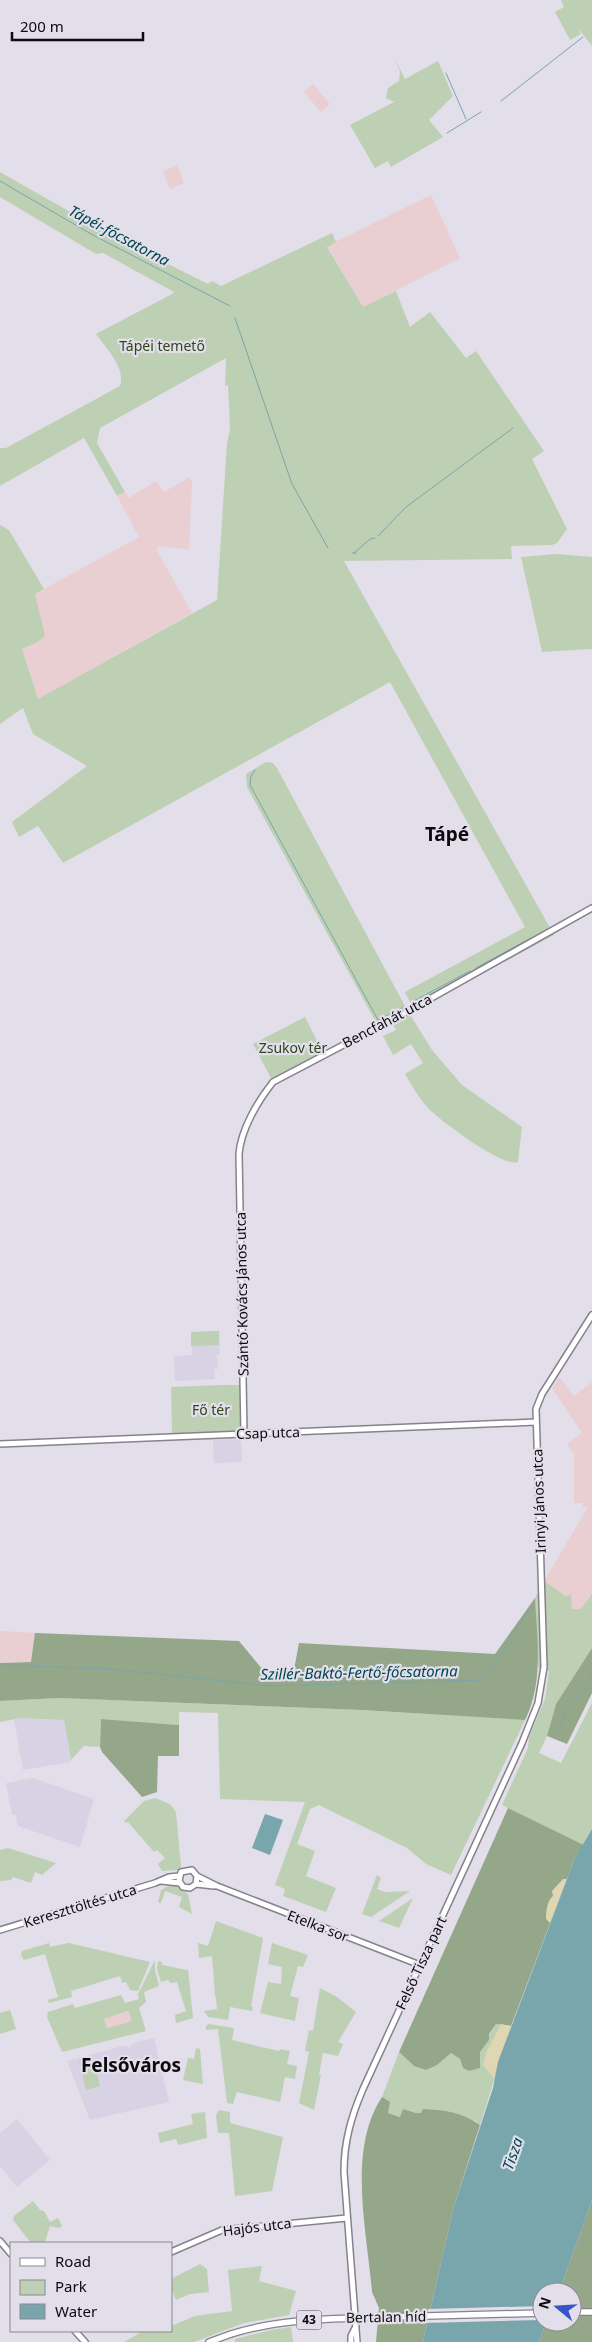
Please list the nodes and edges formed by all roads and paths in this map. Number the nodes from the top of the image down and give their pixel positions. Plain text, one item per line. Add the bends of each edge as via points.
1 (592, 908) edge
2 (239, 1154) joint
3 (592, 1315) edge
4 (536, 1422) junction
5 (244, 1434) junction
6 (0, 1444) edge
7 (542, 1593) joint
8 (179, 1876) junction
9 (198, 1876) junction
10 (160, 1881) junction
11 (180, 1883) junction
12 (196, 1884) junction
13 (217, 1886) junction
14 (0, 1930) edge
15 (420, 1965) junction
16 (347, 2218) junction
17 (0, 2241) edge
18 (172, 2252) edge
19 (10, 2253) edge
20 (532, 2313) edge
21 (356, 2326) junction
22 (76, 2332) edge
23 (85, 2342) edge
24 (210, 2342) edge
25 (350, 2342) edge
26 (357, 2342) edge

1 - 2 street, Bencfahát utca via 273,1082 258,1103 239,1146
2 - 5 street, Szántó Kovács János utca
3 - 4 street, Irinyi János utca via 542,1394 536,1409
4 - 5 street, Csap utca
4 - 7 street, Irinyi János utca
5 - 6 street, Csap utca
7 - 15 street, Felső Tisza part via 544,1672 538,1703
8 - 9 street via 188,1869
8 - 10 street, Kereszttöltés utca
8 - 11 street
9 - 12 street
9 - 13 street, Etelka sor
10 - 11 street, Kereszttöltés utca
10 - 14 street, Kereszttöltés utca
11 - 12 street via 188,1888
12 - 13 street, Etelka sor
13 - 15 street, Etelka sor
15 - 16 street, Felső Tisza part via 349,2124 344,2162
16 - 18 street, Hajós utca via 222,2230
16 - 21 street, Felső Tisza part
17 - 19 street
20 - 24 main road, Bertalan híd / 43, bridge via 297,2320 263,2325
21 - 25 street
21 - 26 street, Felső Tisza part
22 - 23 street

